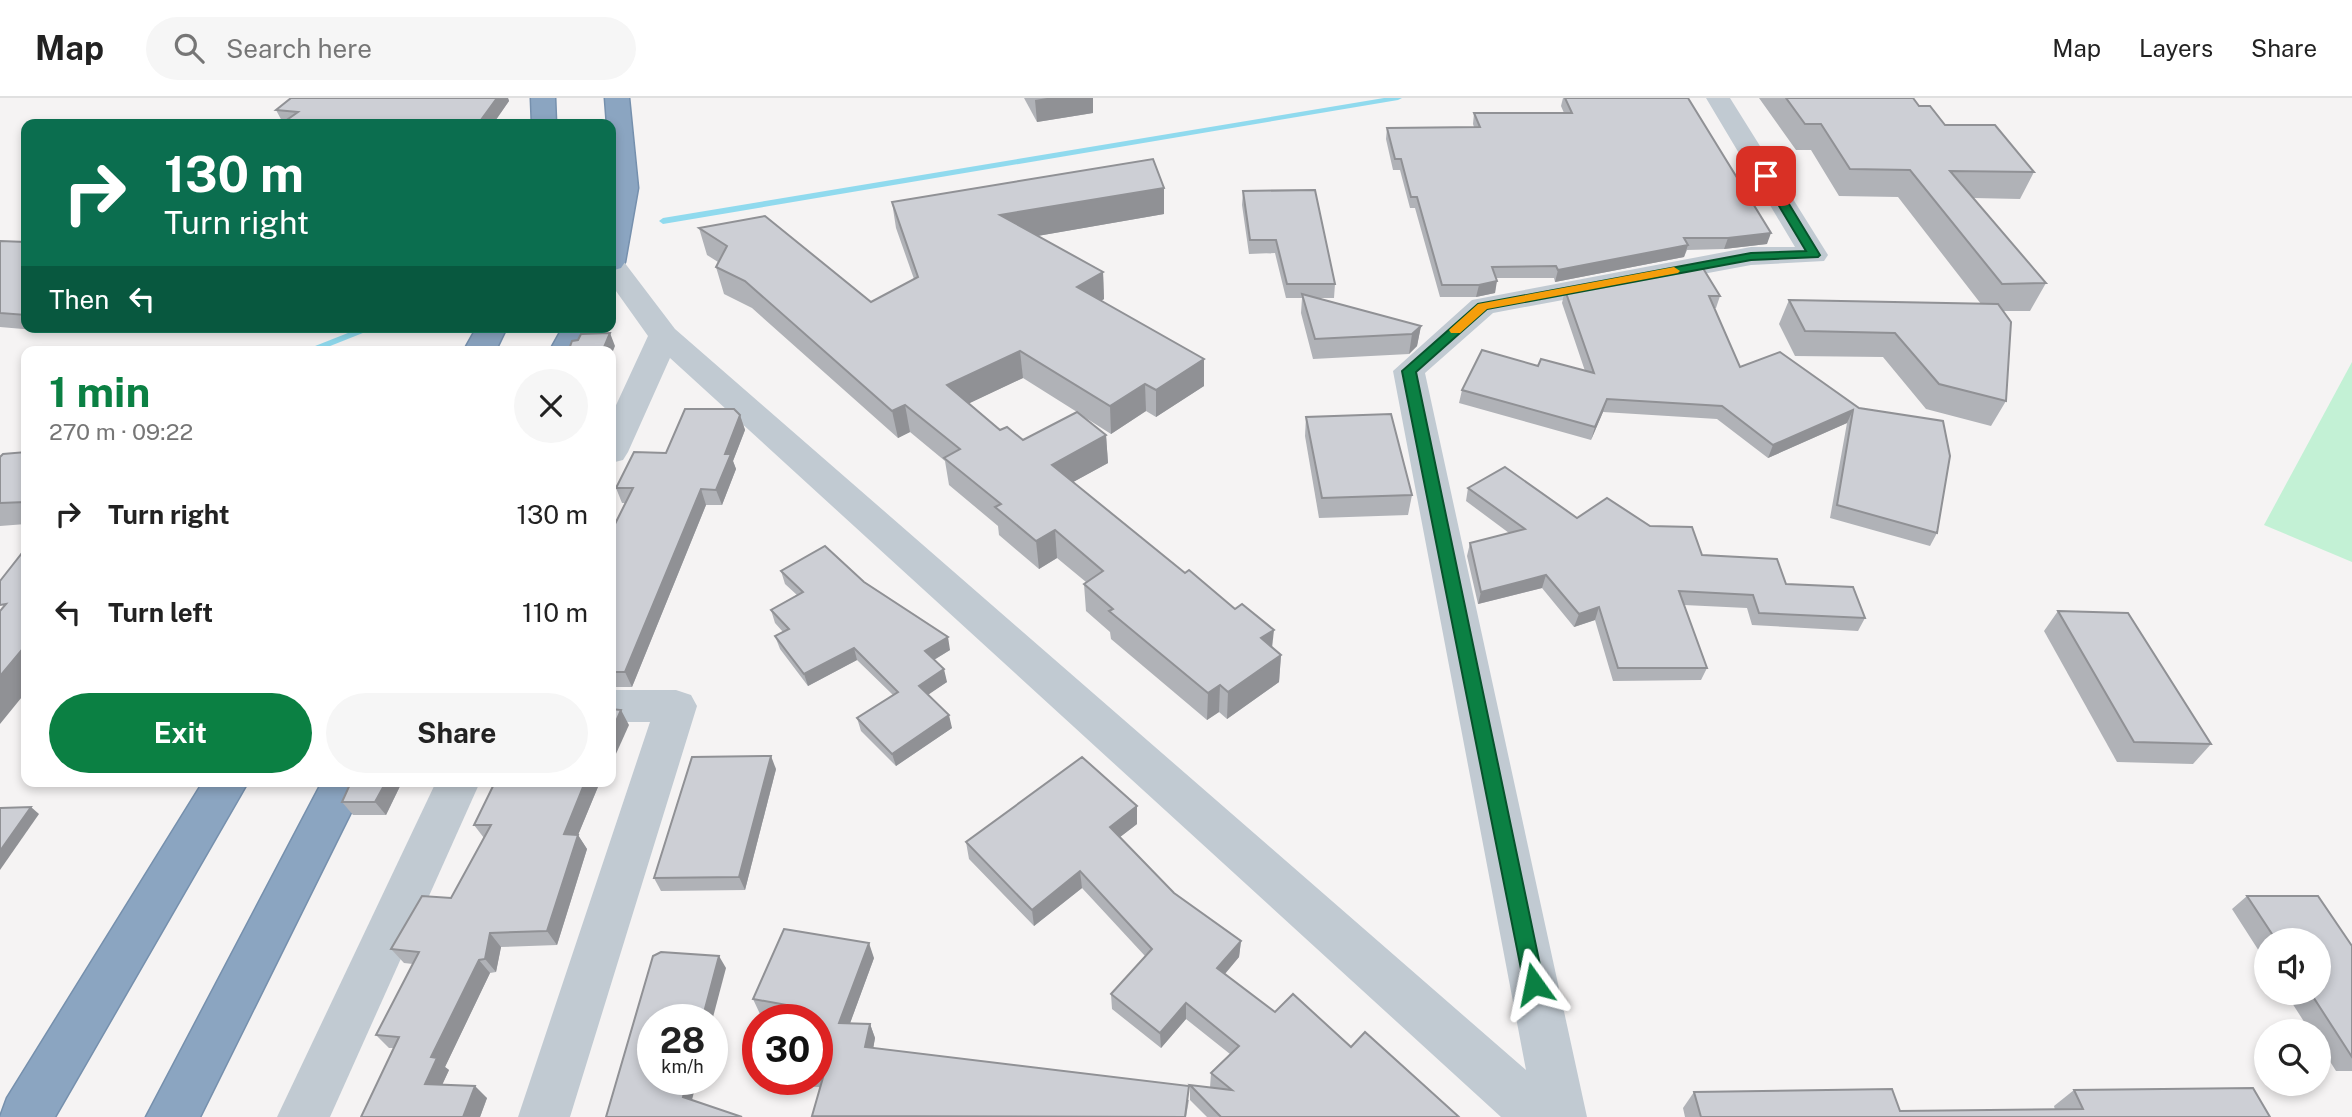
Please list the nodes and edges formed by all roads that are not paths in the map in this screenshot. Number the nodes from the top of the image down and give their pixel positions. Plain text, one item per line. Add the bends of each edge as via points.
1 (543, 98) edge
2 (617, 98) edge
3 (1718, 98) edge
4 (544, 119) edge
5 (616, 236) edge
6 (616, 270) edge
7 (664, 336) junction
8 (616, 441) edge
9 (616, 706) edge
10 (223, 787) edge
11 (341, 787) edge
12 (456, 787) edge
13 (26, 1117) edge
14 (172, 1117) edge
15 (303, 1117) edge
16 (544, 1117) edge
17 (1540, 1117) edge
18 (1561, 1117) edge

1 - 4 highway
2 - 5 highway via 625,188
3 - 18 street via 1814,255 1751,256 1483,306 1409,371
6 - 7 street
7 - 8 street
7 - 17 street
9 - 16 street via 676,706
10 - 13 highway
11 - 14 highway
12 - 15 street

